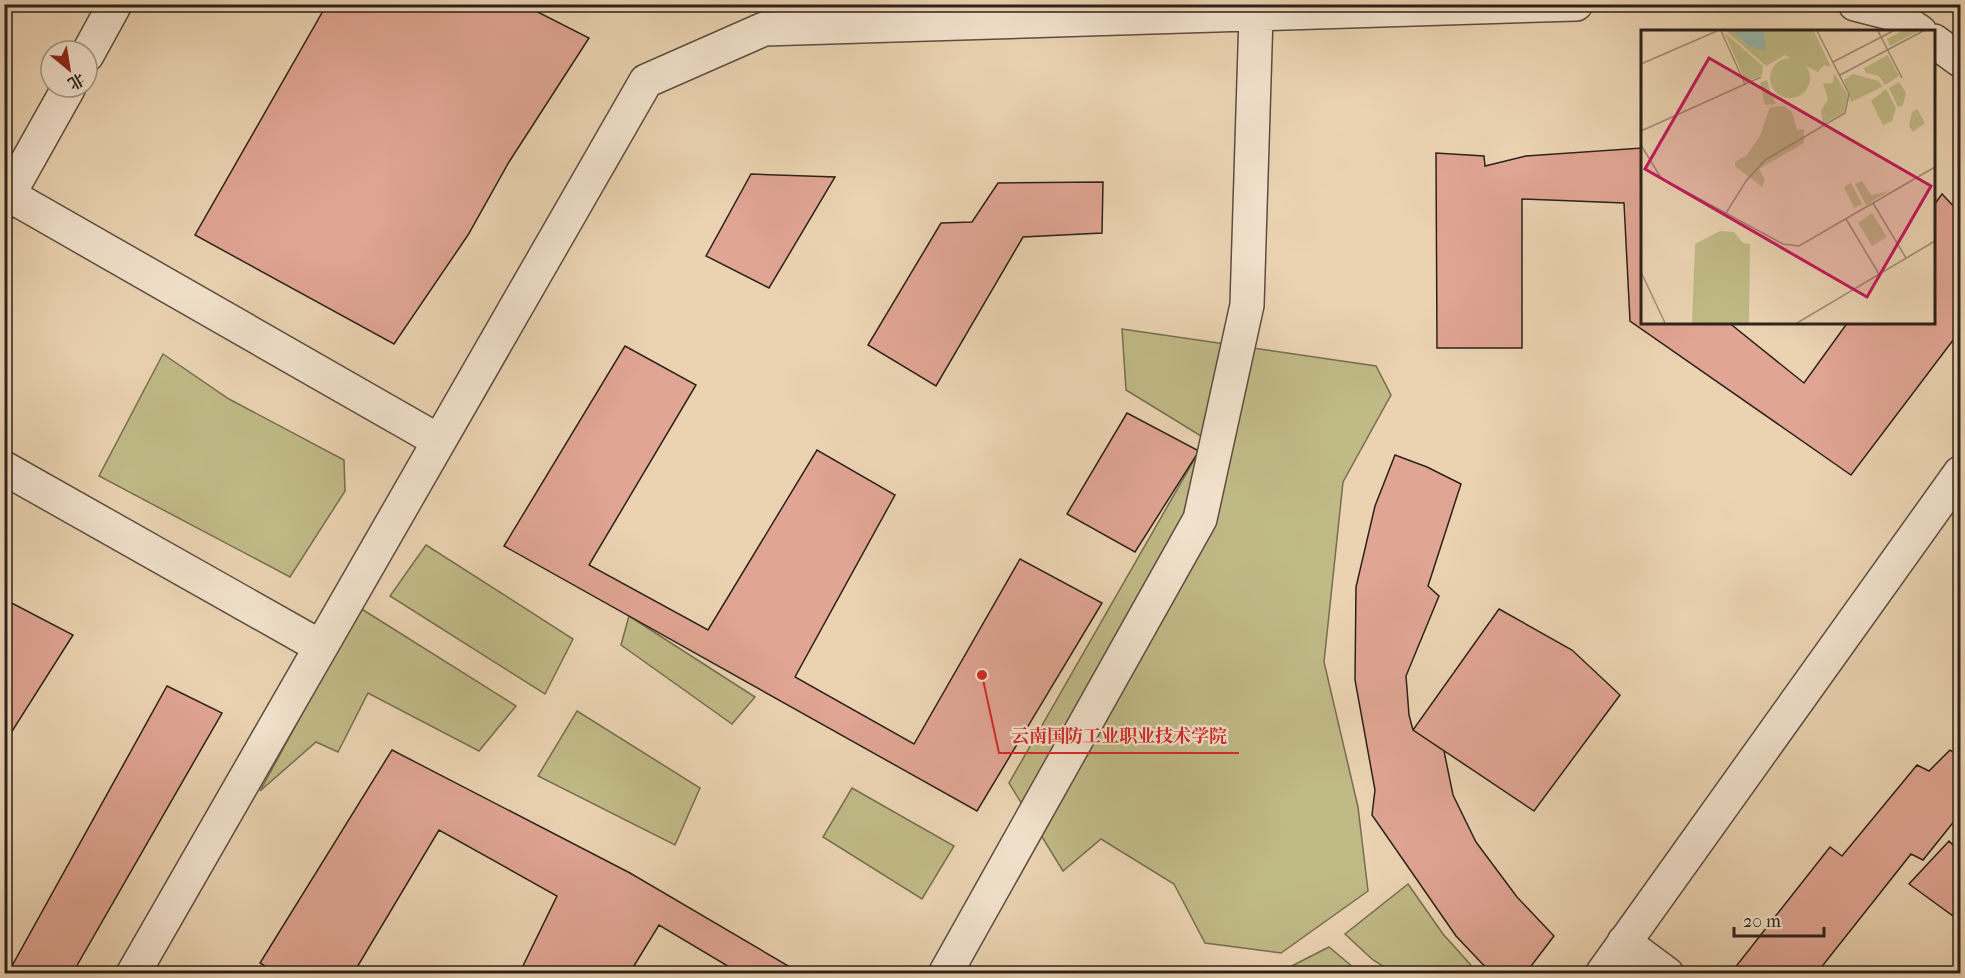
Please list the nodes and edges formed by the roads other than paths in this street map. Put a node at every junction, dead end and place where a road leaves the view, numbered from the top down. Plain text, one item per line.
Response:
1 (115, 4) edge
2 (1576, 4) edge
3 (1855, 4) edge
4 (1256, 15) junction
5 (1917, 30) edge
6 (96, 39) edge
7 (1935, 42) edge
8 (1960, 60) edge
9 (62, 99) edge
10 (7, 199) edge
11 (439, 441) junction
12 (4, 468) edge
13 (1960, 473) edge
14 (321, 647) junction
15 (1624, 942) junction
16 (133, 974) edge
17 (945, 974) edge
18 (1602, 974) edge
19 (1667, 974) edge

1 - 6 street
2 - 4 street
3 - 5 street
4 - 11 street
4 - 17 street
7 - 8 street
9 - 10 street
10 - 11 street
11 - 14 street
12 - 14 street
13 - 15 street
14 - 16 street
15 - 18 street
15 - 19 street

